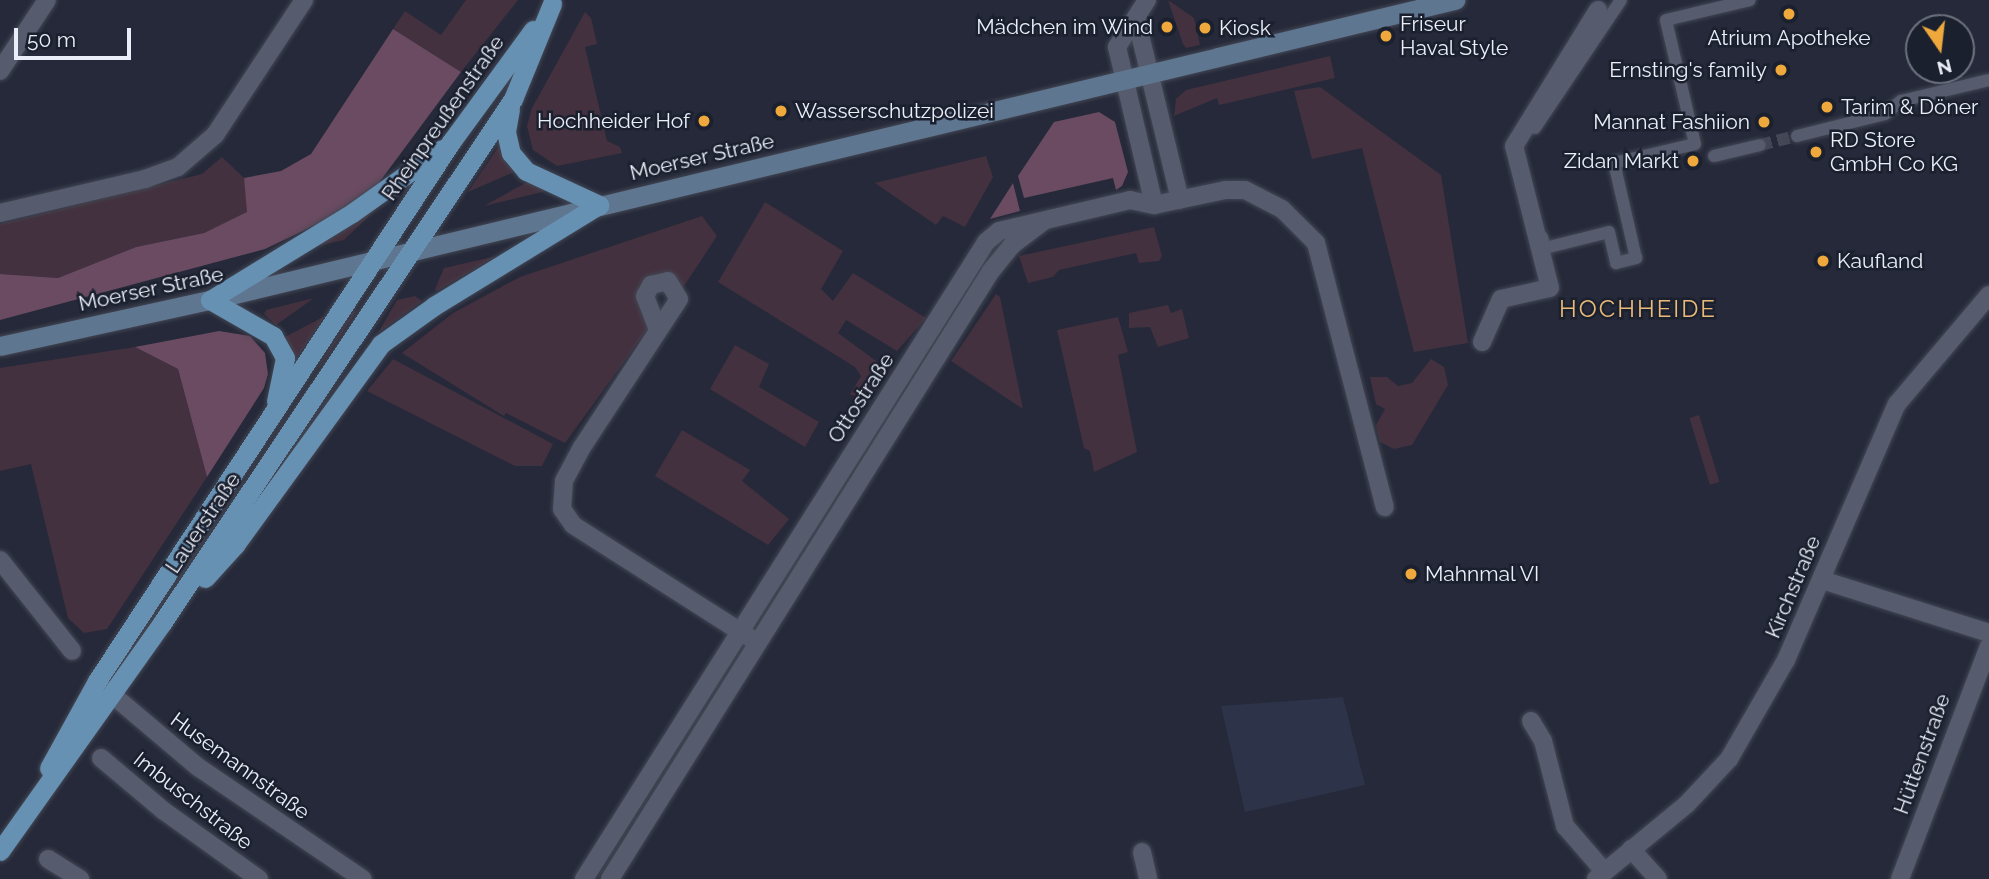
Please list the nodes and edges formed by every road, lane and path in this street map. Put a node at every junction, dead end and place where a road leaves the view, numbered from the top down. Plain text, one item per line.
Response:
1 (47, 0) edge
2 (304, 0) edge
3 (1147, 0) edge
4 (1455, 0) edge
5 (1621, 0) edge
6 (1750, 0) edge
7 (553, 2) edge
8 (1598, 10) dead end
9 (1136, 18) junction
10 (0, 71) edge
11 (1149, 74) junction
12 (1124, 80) junction
13 (1989, 80) edge
14 (513, 99) junction
15 (1797, 136) tunnel mouth
16 (452, 142) junction
17 (1760, 145) tunnel mouth
18 (1714, 156) dead end
19 (1180, 200) junction
20 (599, 205) junction
21 (1154, 205) junction
22 (0, 213) edge
23 (1043, 222) junction
24 (415, 249) junction
25 (374, 259) junction
26 (1989, 295) edge
27 (210, 300) junction
28 (658, 330) dead end
29 (1482, 342) dead end
30 (0, 346) edge
31 (265, 430) junction
32 (1385, 507) dead end
33 (0, 561) edge
34 (1822, 580) junction
35 (162, 623) junction
36 (740, 631) junction
37 (1989, 633) edge
38 (758, 643) junction
39 (1989, 646) edge
40 (72, 651) dead end
41 (97, 681) junction
42 (111, 697) junction
43 (1531, 721) dead end
44 (101, 758) dead end
45 (23, 818) junction
46 (1631, 849) junction
47 (0, 851) edge
48 (1142, 852) dead end
49 (48, 859) dead end
50 (1600, 875) edge
51 (80, 879) edge
52 (259, 879) edge
53 (363, 879) edge
54 (584, 879) edge
55 (610, 879) edge
56 (1148, 879) edge
57 (1658, 879) edge
58 (1900, 879) edge

1 - 10 street
2 - 22 street
3 - 9 street
4 - 11 main road, Moerser Straße
5 - 6 street
7 - 14 main road, Rheinpreußenstraße
7 - 16 main road, Rheinpreußenstraße
8 - 29 street
9 - 11 street
9 - 12 street
11 - 12 main road, Moerser Straße
11 - 19 street
12 - 20 main road, Moerser Straße
12 - 21 street
13 - 15 street
14 - 20 main road
14 - 24 main road, Rheinpreußenstraße
16 - 25 main road, Rheinpreußenstraße
16 - 27 main road
17 - 18 street
19 - 21 street, Ottostraße
19 - 32 street, Ottostraße
20 - 24 main road, Moerser Straße
20 - 35 main road
21 - 23 street, Ottostraße
23 - 36 street, Ottostraße
23 - 38 street, Ottostraße
24 - 25 main road, Moerser Straße
24 - 35 main road, Lauerstraße
25 - 27 main road, Moerser Straße
25 - 31 main road, Lauerstraße
26 - 34 street, Kirchstraße
27 - 30 main road, Moerser Straße
27 - 31 main road
28 - 36 street
31 - 41 main road, Lauerstraße
33 - 40 street
34 - 37 street
34 - 46 street, Kirchstraße
35 - 42 main road, Lauerstraße
36 - 38 street
36 - 54 street, Ottostraße
38 - 55 street, Ottostraße
39 - 58 street, Hüttenstraße
41 - 42 street, Husemannstraße
41 - 45 main road, Lauerstraße
42 - 45 main road, Lauerstraße
42 - 53 street, Husemannstraße
43 - 50 street, Kirchstraße
44 - 52 street, Imbuschstraße
45 - 47 main road, Lauerstraße
46 - 50 street, Kirchstraße
46 - 57 street
48 - 56 street
49 - 51 street

